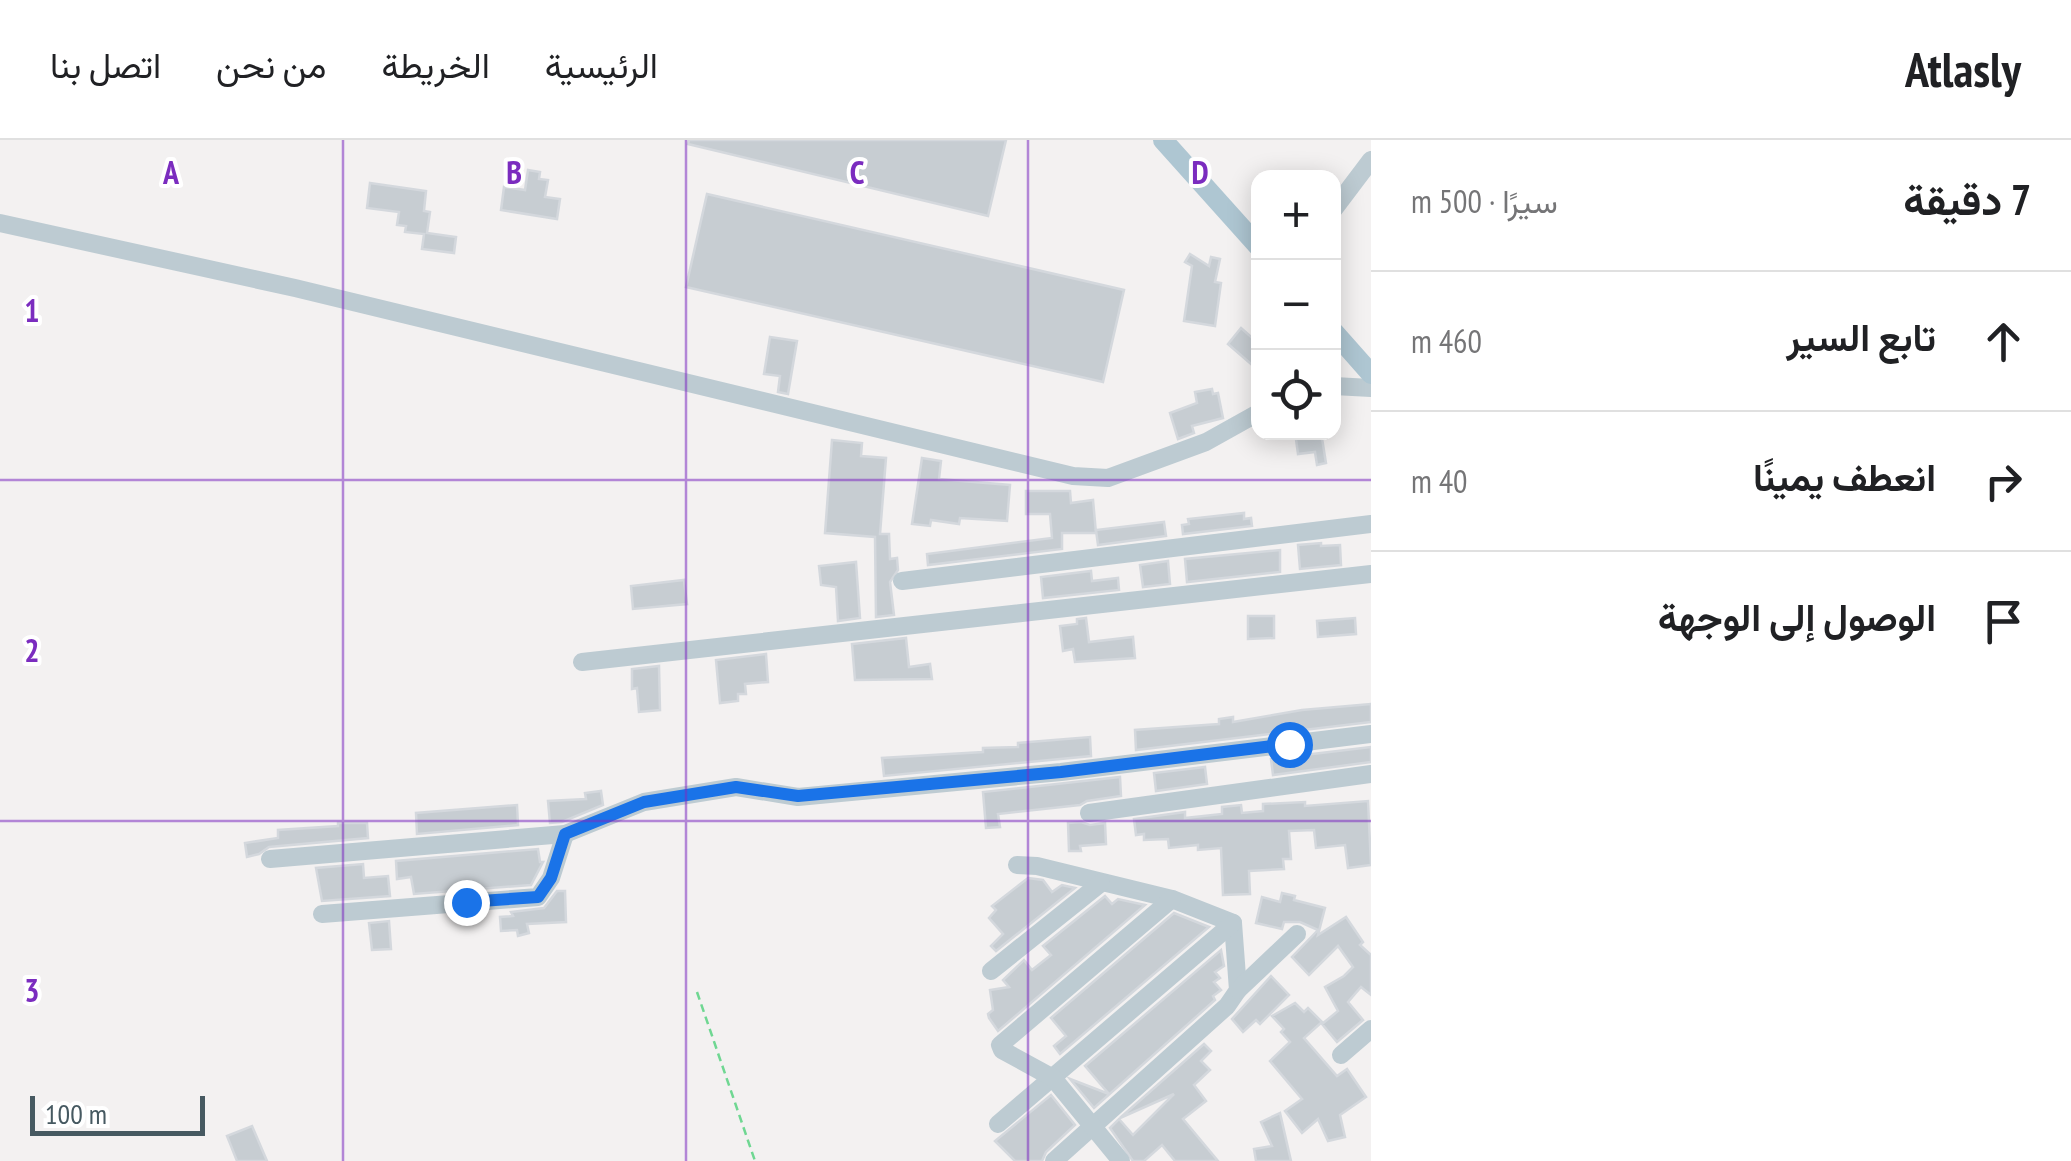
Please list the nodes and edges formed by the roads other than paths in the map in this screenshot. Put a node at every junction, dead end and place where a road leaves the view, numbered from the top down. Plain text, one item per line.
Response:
1 (1163, 140) edge
2 (1371, 160) edge
3 (1341, 200) edge
4 (0, 224) edge
5 (1251, 238) edge
6 (1341, 343) edge
7 (1371, 374) edge
8 (1341, 386) edge
9 (1371, 388) edge
10 (1251, 417) edge
11 (1371, 524) edge
12 (1371, 574) edge
13 (902, 580) dead end
14 (582, 662) dead end
15 (1371, 734) edge
16 (1371, 774) edge
17 (1089, 813) dead end
18 (565, 834) junction
19 (270, 858) dead end
20 (1017, 865) dead end
21 (1101, 883) junction
22 (1172, 898) junction
23 (322, 914) dead end
24 (1233, 924) junction
25 (1297, 934) dead end
26 (991, 971) dead end
27 (1238, 990) junction
28 (1371, 1029) edge
29 (1341, 1055) dead end
30 (1053, 1078) junction
31 (998, 1124) dead end
32 (1093, 1128) junction
33 (1054, 1161) edge
34 (1121, 1161) edge

1 - 5 main road
2 - 3 street
4 - 10 street
6 - 7 main road
8 - 9 street
11 - 13 street
12 - 14 street
15 - 18 street
16 - 17 street
18 - 19 street
18 - 23 street
20 - 21 street
21 - 22 street
21 - 26 street
22 - 24 street
22 - 30 street
24 - 27 street
24 - 30 street
25 - 27 street
27 - 32 street
28 - 29 street
30 - 31 street
30 - 32 street
32 - 33 street
32 - 34 street

